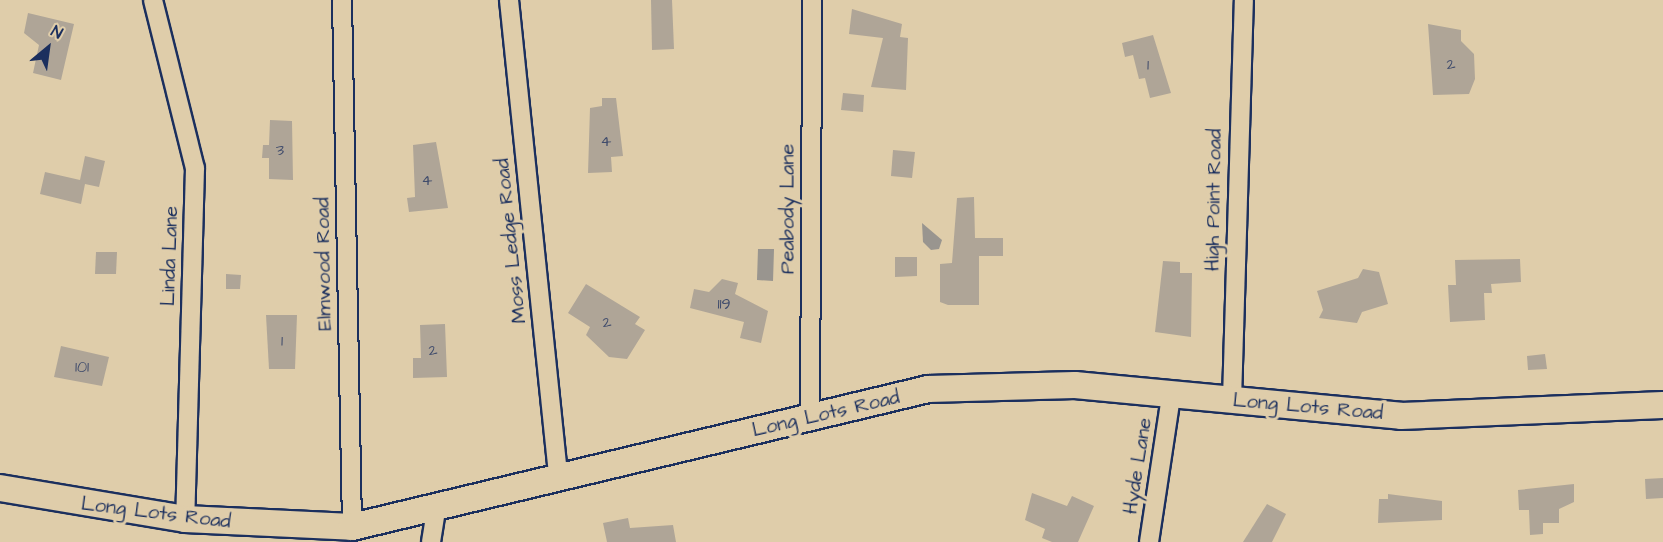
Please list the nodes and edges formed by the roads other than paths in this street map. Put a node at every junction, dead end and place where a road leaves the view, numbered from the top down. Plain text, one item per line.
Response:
1 (153, 0) edge
2 (342, 0) edge
3 (509, 0) edge
4 (812, 0) edge
5 (1244, 0) edge
6 (1171, 397) junction
7 (1232, 400) junction
8 (1663, 405) edge
9 (810, 418) junction
10 (558, 477) junction
11 (0, 488) edge
12 (437, 505) junction
13 (185, 519) junction
14 (352, 526) junction
15 (431, 542) edge
16 (1149, 542) edge

1 - 13 street, Linda Lane
2 - 14 street, Elmwood Road
3 - 10 street, Moss Ledge Road
4 - 9 street, Peabody Lane
5 - 7 street, High Point Road
6 - 7 main road, Long Lots Road
6 - 9 main road, Long Lots Road
6 - 16 street, Hyde Lane
7 - 8 main road, Long Lots Road
9 - 10 main road, Long Lots Road
10 - 12 main road, Long Lots Road
11 - 13 main road, Long Lots Road
12 - 14 main road, Long Lots Road
12 - 15 street
13 - 14 main road, Long Lots Road

